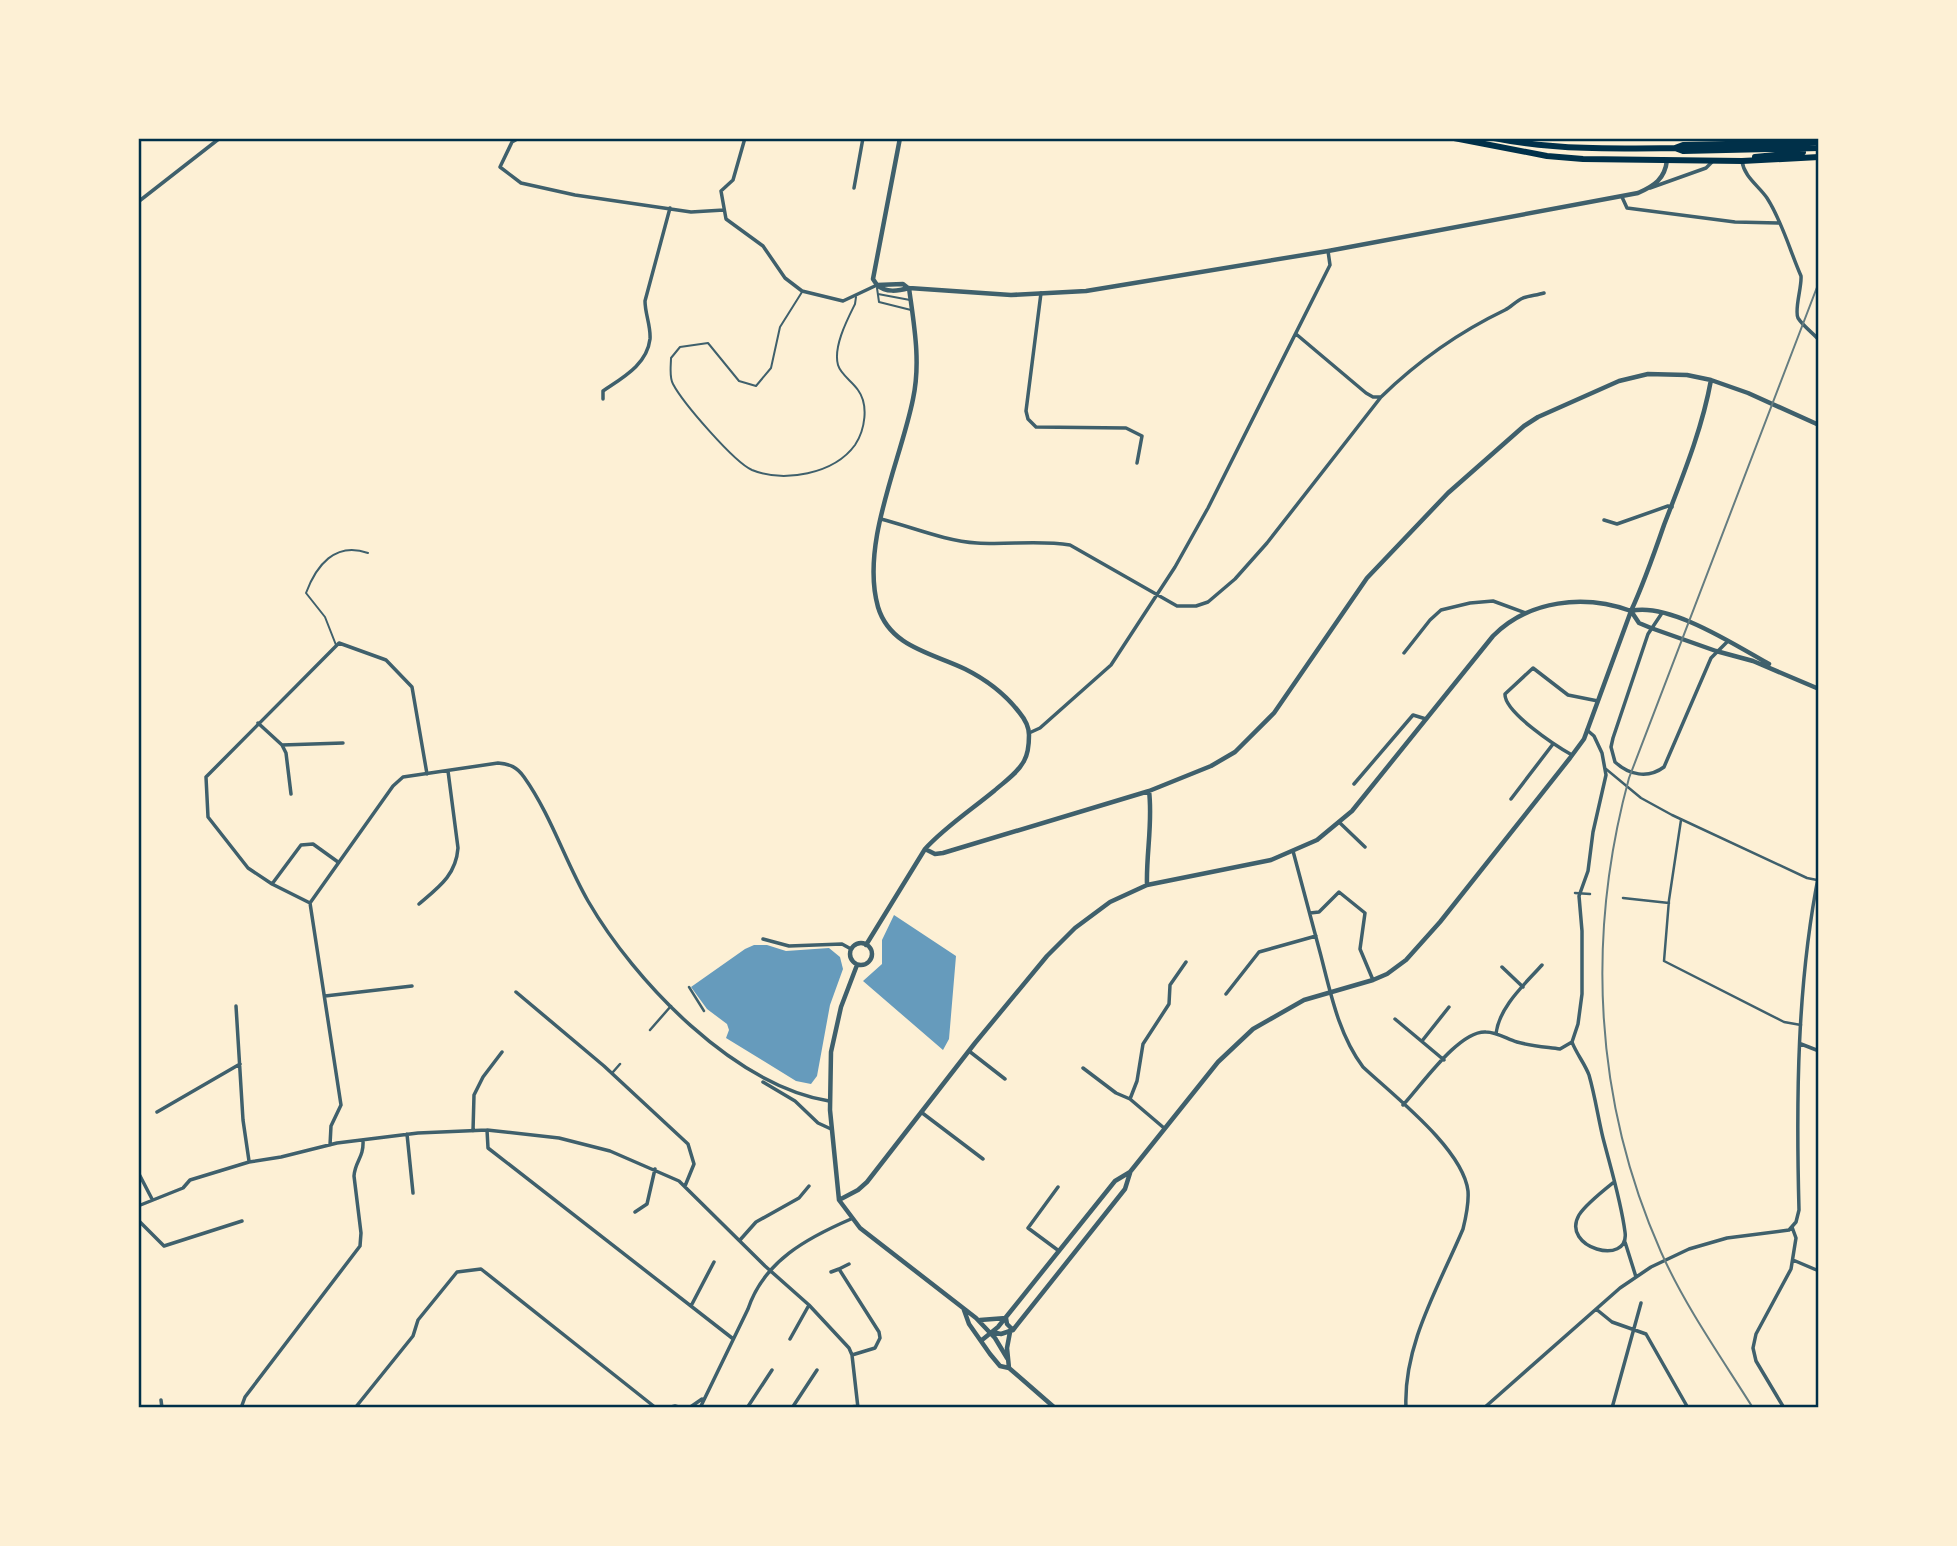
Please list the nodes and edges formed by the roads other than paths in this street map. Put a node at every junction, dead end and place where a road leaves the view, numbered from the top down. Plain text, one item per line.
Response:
1 (220, 138) edge
2 (519, 138) edge
3 (744, 138) edge
4 (863, 138) edge
5 (900, 138) edge
6 (1454, 138) edge
7 (1494, 138) edge
8 (1668, 139) edge
9 (1796, 140) edge
10 (1819, 142) edge
11 (1671, 148) junction
12 (1819, 150) edge
13 (1819, 157) edge
14 (1667, 160) junction
15 (1715, 160) junction
16 (1742, 161) junction
17 (854, 188) dead end
18 (1649, 188) junction
19 (1622, 197) junction
20 (138, 202) edge
21 (670, 208) junction
22 (724, 210) junction
23 (1778, 223) junction
24 (1328, 251) junction
25 (877, 285) junction
26 (909, 288) junction
27 (802, 291) junction
28 (877, 293) junction
29 (1041, 293) junction
30 (1544, 293) dead end
31 (856, 295) junction
32 (910, 300) junction
33 (912, 310) junction
34 (1296, 334) junction
35 (1819, 340) edge
36 (1711, 380) junction
37 (1381, 397) junction
38 (603, 399) dead end
39 (1819, 425) edge
40 (1137, 463) dead end
41 (1672, 507) junction
42 (881, 519) junction
43 (1604, 520) dead end
44 (368, 553) dead end
45 (1157, 593) junction
46 (1631, 611) junction
47 (1526, 612) junction
48 (1662, 613) junction
49 (1651, 628) junction
50 (1727, 642) junction
51 (336, 646) junction
52 (1716, 651) junction
53 (1404, 653) dead end
54 (1778, 670) junction
55 (1819, 689) edge
56 (1598, 701) junction
57 (1426, 719) junction
58 (258, 723) junction
59 (1587, 730) junction
60 (1029, 733) junction
61 (343, 743) dead end
62 (1553, 744) junction
63 (282, 745) junction
64 (1572, 755) junction
65 (1606, 769) junction
66 (448, 771) junction
67 (427, 774) junction
68 (1354, 784) dead end
69 (1149, 791) junction
70 (291, 794) dead end
71 (1511, 799) dead end
72 (1681, 820) junction
73 (1339, 823) junction
74 (1365, 847) dead end
75 (925, 849) junction
76 (1293, 851) junction
77 (338, 862) junction
78 (1819, 873) edge
79 (1818, 880) edge
80 (272, 884) junction
81 (1147, 885) junction
82 (1577, 893) junction
83 (1590, 894) dead end
84 (1623, 898) dead end
85 (310, 903) junction
86 (1669, 903) junction
87 (419, 904) dead end
88 (1310, 914) junction
89 (1316, 936) junction
90 (763, 939) dead end
91 (866, 945) junction
92 (851, 949) junction
93 (1186, 962) dead end
94 (858, 965) junction
95 (1542, 965) dead end
96 (1502, 967) dead end
97 (1373, 980) junction
98 (412, 986) dead end
99 (1523, 986) junction
100 (689, 987) dead end
101 (516, 992) dead end
102 (1330, 992) junction
103 (1226, 994) dead end
104 (324, 996) junction
105 (236, 1006) dead end
106 (671, 1006) junction
107 (1449, 1007) dead end
108 (704, 1011) dead end
109 (1395, 1019) dead end
110 (1801, 1026) junction
111 (650, 1030) dead end
112 (1496, 1034) junction
113 (1422, 1041) junction
114 (1572, 1042) junction
115 (1801, 1044) junction
116 (969, 1051) junction
117 (1819, 1051) edge
118 (502, 1052) dead end
119 (1444, 1060) junction
120 (241, 1064) junction
121 (620, 1064) dead end
122 (1083, 1068) dead end
123 (612, 1073) junction
124 (1005, 1079) dead end
125 (763, 1083) dead end
126 (1130, 1098) junction
127 (829, 1101) junction
128 (1403, 1105) junction
129 (157, 1112) dead end
130 (921, 1112) junction
131 (1164, 1128) junction
132 (831, 1129) junction
133 (473, 1130) junction
134 (487, 1130) junction
135 (407, 1134) junction
136 (363, 1140) junction
137 (330, 1145) junction
138 (983, 1159) dead end
139 (249, 1162) junction
140 (655, 1169) junction
141 (138, 1172) edge
142 (1130, 1172) junction
143 (1614, 1182) junction
144 (685, 1186) junction
145 (809, 1186) dead end
146 (1058, 1187) dead end
147 (414, 1193) dead end
148 (152, 1199) junction
149 (839, 1200) junction
150 (138, 1206) edge
151 (635, 1212) dead end
152 (851, 1219) junction
153 (138, 1220) edge
154 (242, 1221) dead end
155 (1792, 1227) junction
156 (740, 1240) junction
157 (1625, 1242) junction
158 (1060, 1252) junction
159 (1793, 1260) junction
160 (714, 1262) dead end
161 (849, 1264) dead end
162 (839, 1269) junction
163 (769, 1270) junction
164 (1819, 1271) edge
165 (831, 1272) dead end
166 (1636, 1277) junction
167 (1641, 1303) dead end
168 (809, 1305) junction
169 (691, 1306) junction
170 (1596, 1309) junction
171 (964, 1310) junction
172 (1006, 1318) junction
173 (979, 1320) junction
174 (1635, 1328) junction
175 (1011, 1331) junction
176 (991, 1332) junction
177 (732, 1338) junction
178 (790, 1339) dead end
179 (982, 1340) junction
180 (852, 1355) junction
181 (1007, 1358) junction
182 (1009, 1368) junction
183 (772, 1370) dead end
184 (817, 1370) dead end
185 (703, 1397) junction
186 (161, 1400) dead end
187 (858, 1407) edge
188 (162, 1408) edge
189 (241, 1408) edge
190 (355, 1408) edge
191 (656, 1408) edge
192 (667, 1408) edge
193 (682, 1408) edge
194 (689, 1408) edge
195 (699, 1408) edge
196 (747, 1408) edge
197 (792, 1408) edge
198 (843, 1408) edge
199 (1055, 1408) edge
200 (1406, 1408) edge
201 (1484, 1408) edge
202 (1612, 1408) edge
203 (1688, 1408) edge
204 (1784, 1408) edge

1 - 20 street
2 - 21 street
3 - 22 street
4 - 17 street
5 - 25 street
6 - 14 main road
7 - 11 main road
8 - 11 street
9 - 10 main road
9 - 11 main road
11 - 12 main road
11 - 14 main road
12 - 15 main road
13 - 16 main road
14 - 15 main road
14 - 18 street
15 - 16 main road
15 - 18 street
16 - 23 street
18 - 19 street
19 - 23 street
19 - 24 street
21 - 22 street
21 - 38 street
22 - 27 street
23 - 35 street
24 - 29 street
24 - 34 street
25 - 26 street
25 - 28 lane
25 - 31 street
26 - 29 street
26 - 32 street
27 - 31 street
27 - 31 lane
28 - 32 lane
28 - 33 lane
29 - 40 street
30 - 37 street
32 - 33 street
33 - 42 street
34 - 37 street
34 - 45 street
36 - 39 street
36 - 41 street
36 - 69 street
37 - 45 street
41 - 43 street
41 - 46 street
42 - 45 street
42 - 60 street
44 - 51 lane
45 - 60 street
46 - 47 street
46 - 48 street
46 - 49 street
46 - 56 street
47 - 53 street
47 - 57 street
48 - 49 street
48 - 50 street
49 - 52 street
49 - 52 street
50 - 52 street
50 - 54 street
51 - 58 street
51 - 67 street
52 - 54 street
54 - 55 street
56 - 59 street
56 - 62 street
57 - 68 street
57 - 73 street
58 - 63 street
58 - 80 street
59 - 64 street
59 - 65 street
60 - 75 street
61 - 63 street
62 - 64 street
62 - 71 street
63 - 70 street
64 - 97 street
65 - 72 street
65 - 82 street
66 - 67 street
66 - 87 street
66 - 106 street
67 - 77 street
69 - 75 street
69 - 81 street
72 - 79 street
72 - 86 street
73 - 74 street
73 - 76 street
75 - 91 street
76 - 81 street
76 - 88 street
77 - 80 street
77 - 85 street
78 - 79 street
79 - 110 street
80 - 85 street
81 - 116 street
82 - 83 street
82 - 114 street
84 - 86 street
85 - 104 street
86 - 110 street
88 - 89 street
88 - 97 street
89 - 102 street
89 - 103 street
90 - 92 street
91 - 92 street
91 - 94 street
92 - 94 street
93 - 126 street
94 - 127 street
95 - 99 street
96 - 99 street
97 - 102 street
98 - 104 street
99 - 112 street
100 - 108 street
101 - 123 street
102 - 128 street
102 - 131 street
104 - 137 street
105 - 120 street
106 - 111 street
106 - 127 street
107 - 113 street
109 - 113 street
110 - 115 street
112 - 114 street
112 - 119 street
113 - 119 street
114 - 143 street
115 - 117 street
115 - 155 street
116 - 124 street
116 - 130 street
118 - 133 street
119 - 128 street
120 - 129 street
120 - 139 street
121 - 123 street
122 - 126 street
123 - 144 street
125 - 132 street
126 - 131 street
127 - 132 street
128 - 200 street
130 - 138 street
130 - 149 street
131 - 142 street
132 - 149 street
133 - 134 street
133 - 135 street
134 - 140 street
134 - 169 street
135 - 136 street
135 - 147 street
136 - 137 street
136 - 189 street
137 - 139 street
139 - 148 street
140 - 144 street
140 - 151 street
141 - 148 street
142 - 158 street
142 - 175 street
143 - 157 street
143 - 157 street
144 - 156 street
145 - 156 street
146 - 158 street
148 - 150 street
149 - 152 street
152 - 163 street
152 - 171 street
153 - 154 street
155 - 159 street
155 - 166 street
156 - 163 street
157 - 166 street
158 - 172 street
159 - 164 street
159 - 204 street
160 - 169 street
161 - 162 street
162 - 165 street
162 - 180 street
163 - 168 street
163 - 177 street
166 - 170 street
167 - 174 street
168 - 178 street
168 - 180 street
169 - 177 street
170 - 174 street
170 - 201 street
171 - 173 street
171 - 179 street
172 - 173 street
172 - 175 street
172 - 176 street
173 - 176 street
174 - 202 street
174 - 203 street
175 - 176 street
175 - 181 street
176 - 179 street
176 - 181 street
177 - 185 street
179 - 182 street
180 - 187 street
181 - 182 street
182 - 199 street
183 - 196 street
184 - 197 street
185 - 194 street
185 - 195 street
186 - 188 street
187 - 198 street
190 - 191 street
192 - 193 street

